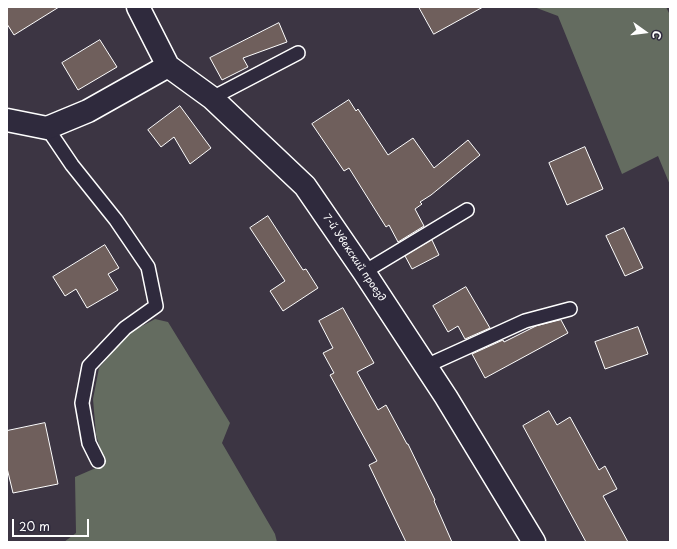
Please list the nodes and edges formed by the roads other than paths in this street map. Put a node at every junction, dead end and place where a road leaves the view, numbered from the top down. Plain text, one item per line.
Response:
1 (138, 7) edge
2 (298, 53) dead end
3 (168, 66) junction
4 (212, 98) junction
5 (7, 120) edge
6 (47, 128) junction
7 (467, 210) dead end
8 (364, 272) junction
9 (570, 309) dead end
10 (426, 366) junction
11 (98, 461) dead end
12 (534, 542) edge

1 - 3 street, 7-й Увекский проезд
2 - 4 lane
3 - 4 street, 7-й Увекский проезд
3 - 6 street
4 - 8 street, 7-й Увекский проезд
5 - 6 street
6 - 11 lane
7 - 8 lane
8 - 10 street, 7-й Увекский проезд
9 - 10 lane
10 - 12 street, 7-й Увекский проезд

